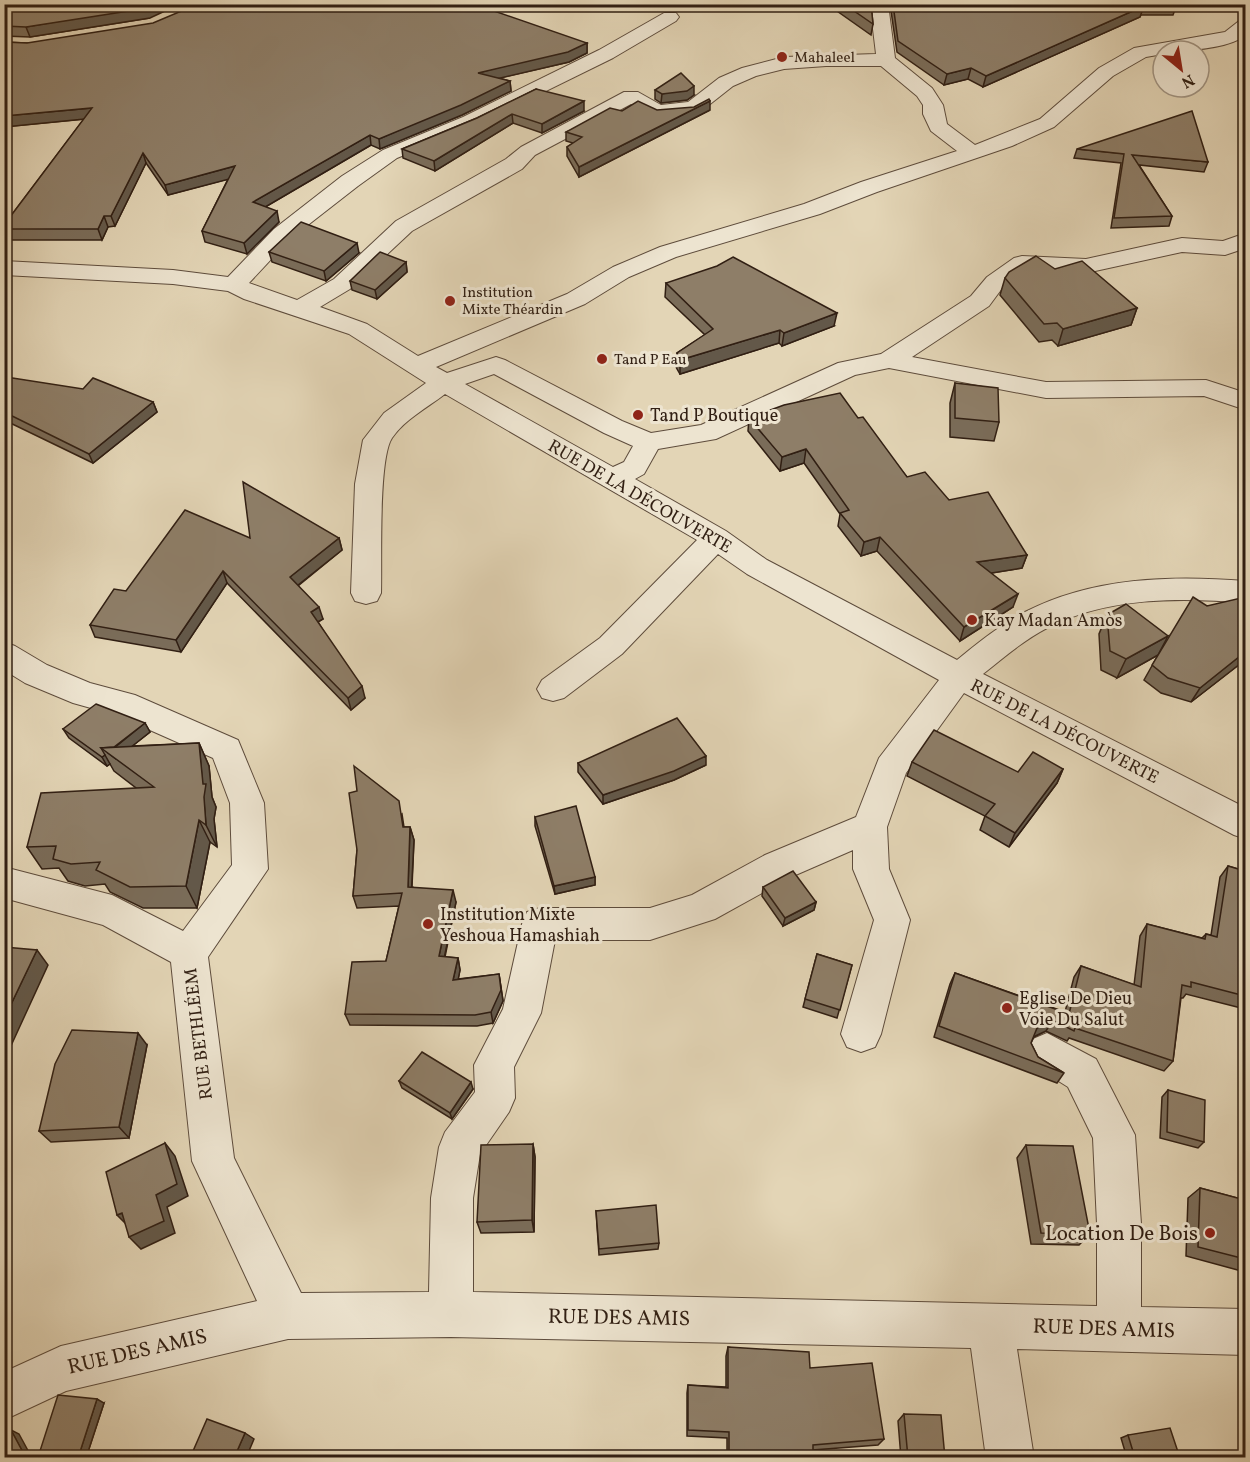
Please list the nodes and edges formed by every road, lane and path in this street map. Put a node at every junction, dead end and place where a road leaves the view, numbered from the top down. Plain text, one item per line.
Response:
1 (879, 4) edge
2 (670, 17) dead end
3 (1245, 25) edge
4 (886, 60) junction
5 (973, 153) junction
6 (1245, 240) edge
7 (4, 268) edge
8 (234, 285) junction
9 (300, 308) junction
10 (889, 360) junction
11 (416, 366) junction
12 (444, 383) junction
13 (1245, 402) edge
14 (649, 442) junction
15 (612, 480) junction
16 (716, 538) junction
17 (366, 592) dead end
18 (1245, 592) edge
19 (4, 654) edge
20 (959, 676) junction
21 (553, 689) dead end
22 (1245, 825) edge
23 (870, 827) junction
24 (4, 882) edge
25 (189, 953) junction
26 (861, 1034) dead end
27 (1047, 1052) dead end
28 (451, 1314) junction
29 (288, 1316) junction
30 (990, 1325) junction
31 (1119, 1329) junction
32 (1245, 1332) edge
33 (4, 1397) edge
34 (1010, 1458) edge

1 - 4 street
2 - 8 street
3 - 5 street
4 - 5 street
4 - 9 street
5 - 11 street
6 - 10 street
7 - 8 street, RUE DE LA DÉCOUVERTE
8 - 9 street, RUE DE LA DÉCOUVERTE
9 - 11 street, RUE DE LA DÉCOUVERTE
10 - 13 street
10 - 14 street
11 - 12 street, RUE DE LA DÉCOUVERTE
12 - 14 street
12 - 15 street, RUE DE LA DÉCOUVERTE
12 - 17 street
14 - 15 street
15 - 16 street, RUE DE LA DÉCOUVERTE
16 - 20 street, RUE DE LA DÉCOUVERTE
16 - 21 street
18 - 20 street
19 - 25 street, RUE BETHLÉEM
20 - 22 street, RUE DE LA DÉCOUVERTE
20 - 23 street
23 - 26 street
23 - 28 street
24 - 25 street
25 - 29 street, RUE BETHLÉEM
27 - 31 street
28 - 29 street, RUE DES AMIS
28 - 30 street, RUE DES AMIS
29 - 33 street, RUE DES AMIS
30 - 31 street, RUE DES AMIS
30 - 34 street
31 - 32 street, RUE DES AMIS

